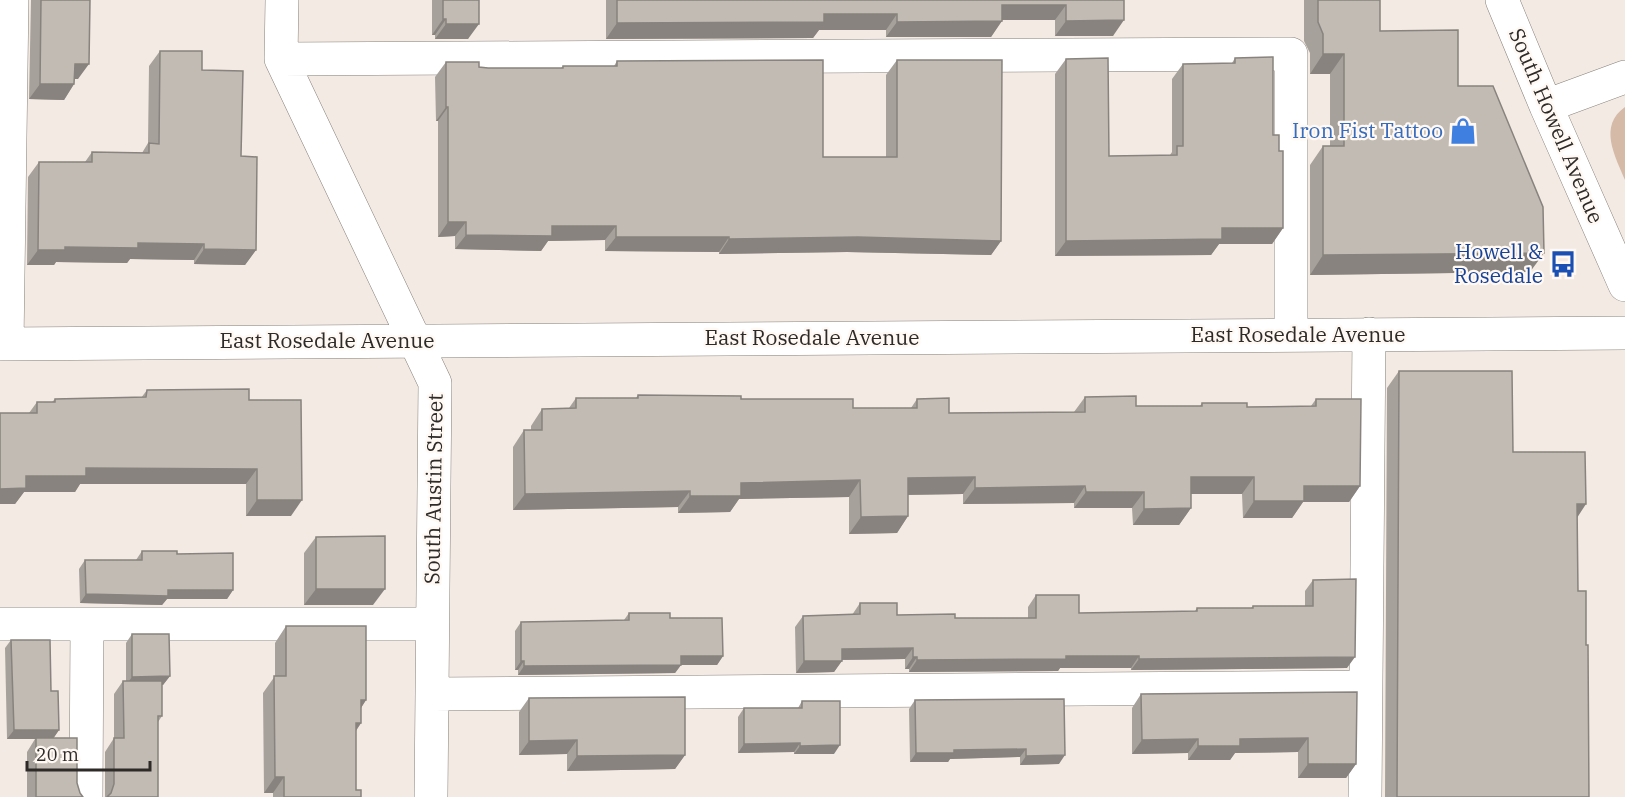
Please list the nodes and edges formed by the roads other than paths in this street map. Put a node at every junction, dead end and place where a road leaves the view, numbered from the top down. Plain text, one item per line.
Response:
1 (12, 0) edge
2 (282, 0) edge
3 (1502, 0) edge
4 (281, 59) junction
5 (6, 66) edge
6 (1625, 77) edge
7 (1545, 106) junction
8 (1625, 285) edge
9 (1625, 333) edge
10 (1370, 334) junction
11 (1291, 335) junction
12 (415, 341) junction
13 (3, 344) edge
14 (0, 624) edge
15 (432, 624) junction
16 (87, 625) junction
17 (1365, 687) junction
18 (432, 694) junction
19 (86, 797) edge
20 (431, 797) edge
21 (1365, 797) edge

1 - 5 street
2 - 4 street, South Austin Street
3 - 7 street, South Howell Avenue
4 - 11 street
4 - 12 street, South Austin Street
5 - 13 street
6 - 7 street
7 - 8 street, South Howell Avenue
9 - 10 street, East Rosedale Avenue
10 - 11 street, East Rosedale Avenue
10 - 17 street
11 - 12 street, East Rosedale Avenue
12 - 13 street, East Rosedale Avenue
12 - 15 street, South Austin Street
14 - 16 street
15 - 16 street
15 - 18 street, South Austin Street
16 - 19 street
17 - 18 street
17 - 21 street
18 - 20 street, South Austin Street

